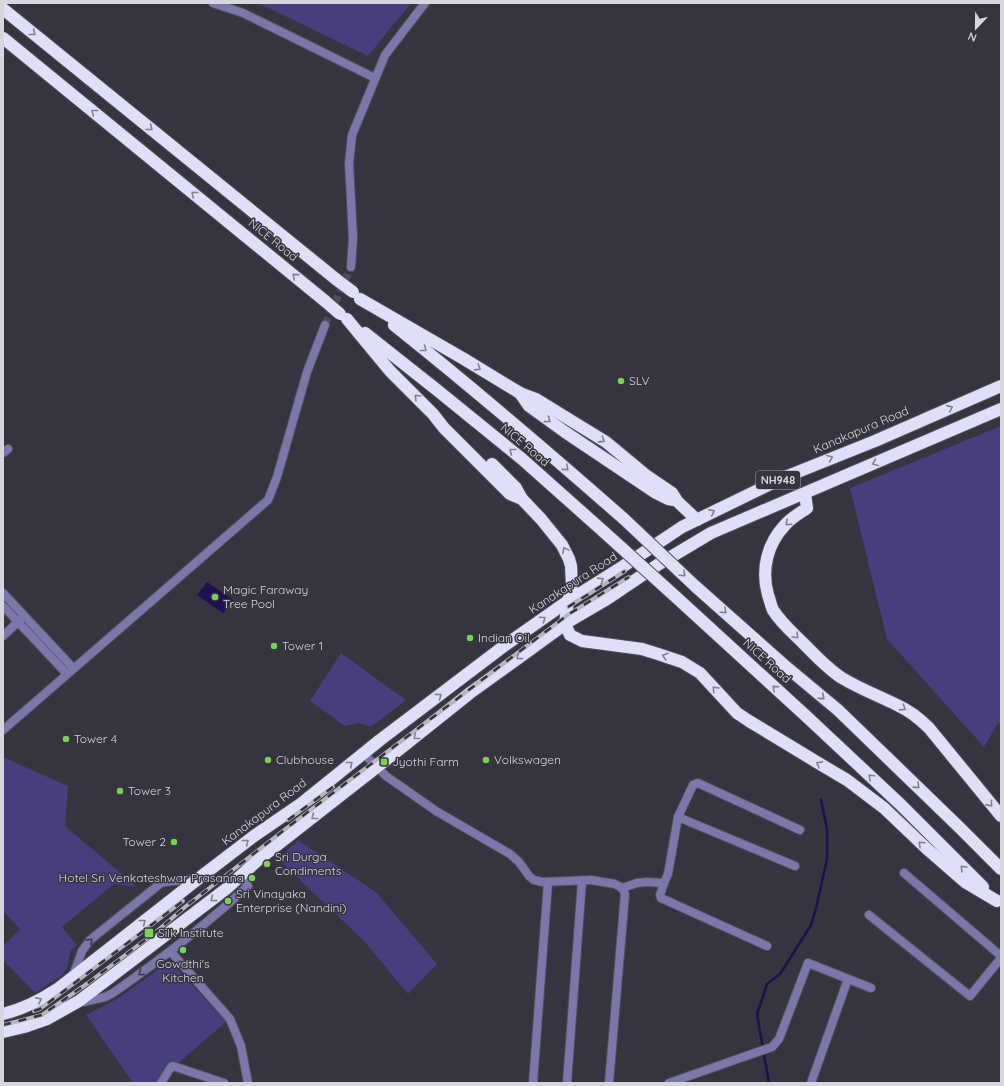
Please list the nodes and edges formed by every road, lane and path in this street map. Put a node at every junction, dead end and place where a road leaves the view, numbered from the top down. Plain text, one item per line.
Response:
1 (213, 3) edge
2 (426, 3) edge
3 (3, 9) edge
4 (3, 38) edge
5 (375, 78) junction
6 (351, 267) tunnel mouth
7 (356, 296) junction
8 (344, 316) junction
9 (325, 325) tunnel mouth
10 (1001, 386) edge
11 (1001, 409) edge
12 (890, 434) junction
13 (900, 452) junction
14 (805, 494) junction
15 (697, 520) junction
16 (3, 593) edge
17 (568, 601) junction
18 (3, 606) edge
19 (24, 615) junction
20 (18, 622) junction
21 (565, 624) junction
22 (3, 636) edge
23 (70, 671) junction
24 (3, 730) edge
25 (363, 753) junction
26 (377, 767) junction
27 (1001, 816) edge
28 (678, 817) junction
29 (800, 830) dead end
30 (795, 866) dead end
31 (1001, 868) edge
32 (904, 873) dead end
33 (203, 875) junction
34 (242, 875) junction
35 (582, 881) junction
36 (548, 882) junction
37 (664, 883) junction
38 (622, 888) junction
39 (999, 903) edge
40 (869, 915) dead end
41 (767, 946) dead end
42 (171, 952) junction
43 (1001, 957) edge
44 (75, 975) junction
45 (848, 979) junction
46 (871, 988) dead end
47 (79, 1001) junction
48 (3, 1014) edge
49 (3, 1032) edge
50 (161, 1083) edge
51 (224, 1083) edge
52 (248, 1083) edge
53 (533, 1083) edge
54 (567, 1083) edge
55 (609, 1083) edge
56 (668, 1083) edge
57 (811, 1083) edge

1 - 5 street
2 - 5 street
3 -> 7 highway, NICE Road, bridge
8 -> 4 highway, NICE Road, bridge
5 - 6 street
7 -> 15 highway
7 -> 31 highway, NICE Road, bridge
17 -> 8 highway
39 -> 8 highway, NICE Road, bridge
9 - 23 street
12 -> 10 highway, Kanakapura Road / NH948
11 - 13 highway, NH948
12 - 13 highway
15 -> 12 highway, Kanakapura Road / NH948
13 -> 14 highway, NH948
14 - 21 highway, NH948
14 -> 27 highway
17 -> 15 highway, Kanakapura Road / NH948
16 - 19 street
17 - 21 highway
25 -> 17 highway, Kanakapura Road
18 - 20 street
19 - 20 street
19 - 23 street
20 - 22 street
20 - 23 street
21 -> 26 highway, NH948
39 -> 21 highway
23 - 24 street
25 - 26 street
33 -> 25 highway, Kanakapura Road
26 -> 34 highway
26 - 36 street
28 - 29 street
28 - 30 street
28 - 37 street
32 - 43 street
44 -> 33 highway, Kanakapura Road
44 -> 33 street, Kanakapura Road
34 - 42 street
34 -> 47 highway
35 - 36 street
35 - 38 street
35 - 54 street
36 - 53 street
37 - 38 street
37 - 41 street
38 - 55 street
40 - 43 street
42 -> 47 street
42 - 52 street
48 -> 44 highway, Kanakapura Road
45 - 46 street
45 - 56 street
45 - 57 street
47 - 49 highway
50 - 51 street

